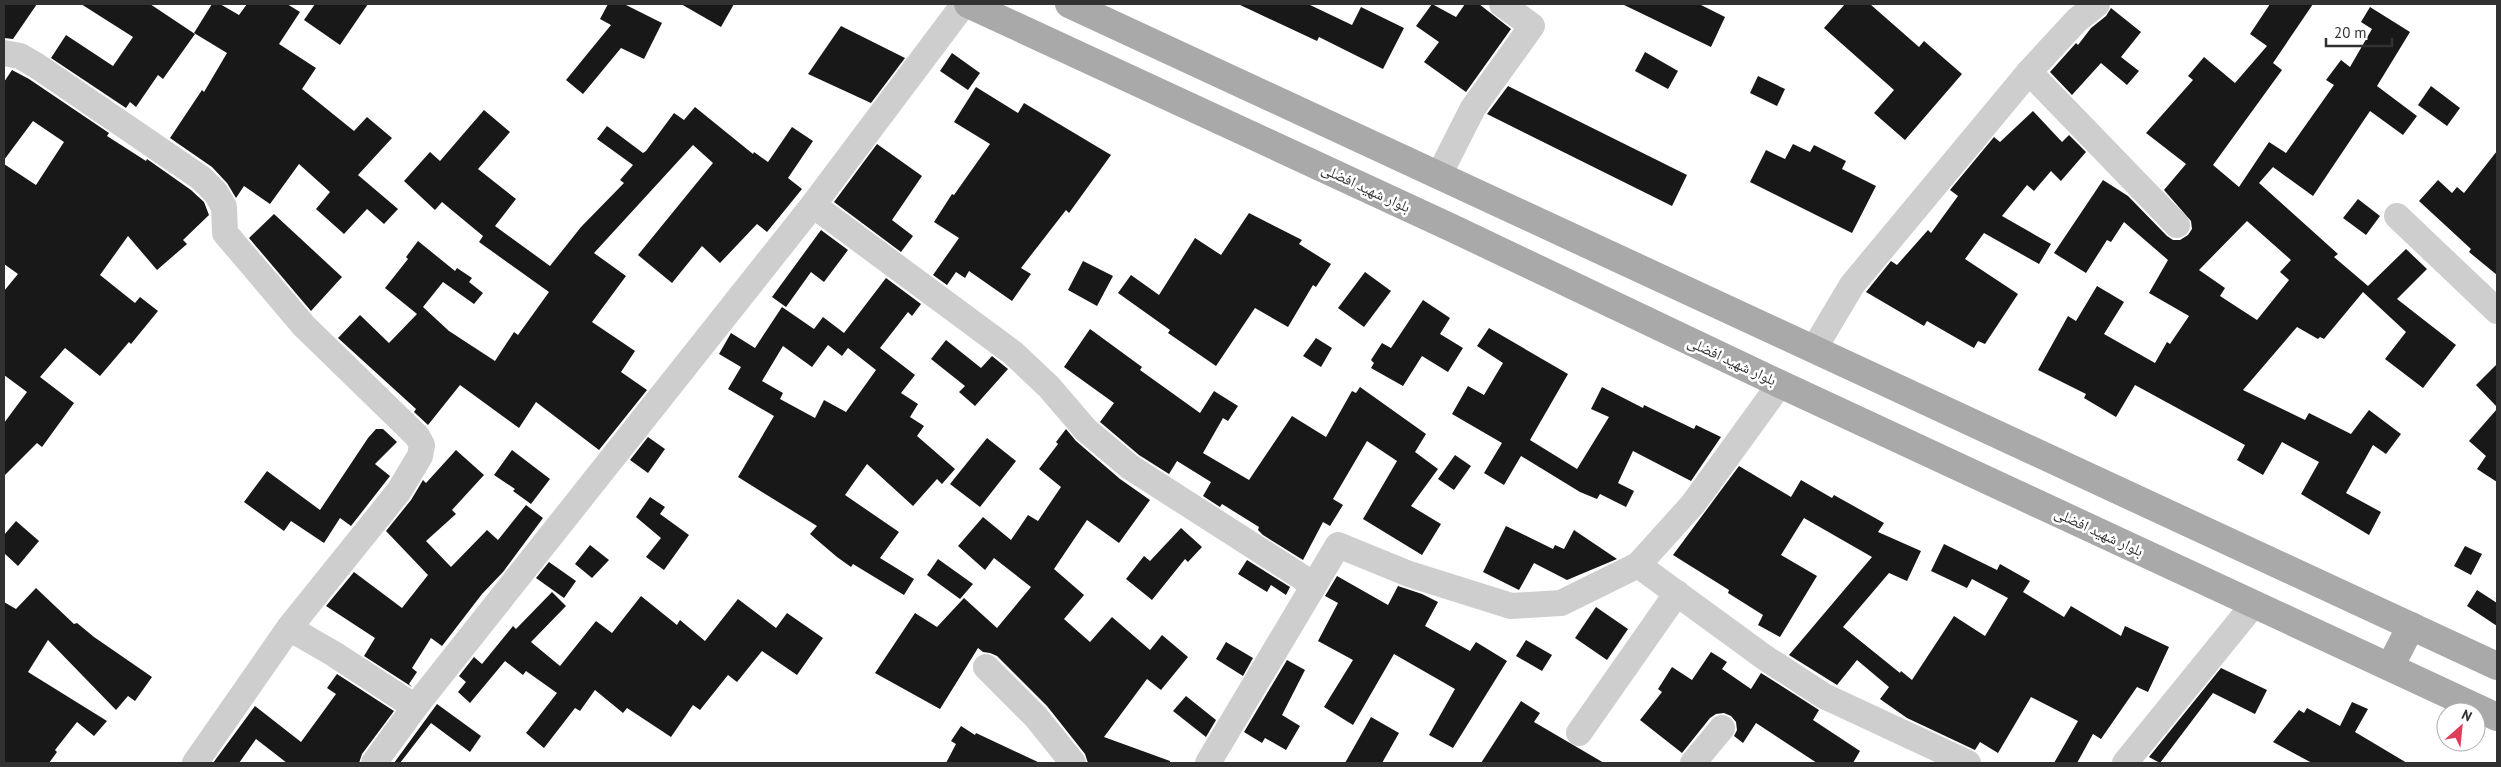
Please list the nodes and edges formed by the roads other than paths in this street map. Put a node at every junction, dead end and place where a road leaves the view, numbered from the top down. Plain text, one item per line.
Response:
1 (964, 4) edge
2 (968, 4) edge
3 (1069, 4) edge
4 (1502, 4) edge
5 (2080, 9) edge
6 (4, 54) edge
7 (2029, 72) junction
8 (1440, 175) junction
9 (1469, 189) junction
10 (813, 205) junction
11 (2397, 216) dead end
12 (2176, 225) dead end
13 (1452, 228) junction
14 (2497, 311) edge
15 (1814, 349) junction
16 (1780, 384) junction
17 (1638, 565) junction
18 (1314, 585) junction
19 (1677, 593) junction
20 (2254, 604) junction
21 (2411, 626) junction
22 (290, 628) junction
23 (2497, 666) edge
24 (986, 667) dead end
25 (2390, 667) junction
26 (415, 707) junction
27 (2497, 718) edge
28 (1722, 728) dead end
29 (1579, 733) dead end
30 (1929, 755) edge
31 (195, 763) edge
32 (374, 763) edge
33 (1073, 763) edge
34 (1208, 763) edge
35 (1693, 763) edge
36 (1968, 763) edge
37 (2125, 763) edge

1 - 10 street
2 - 13 main road, بلوار شهید افضلی
3 - 8 main road
4 - 8 street
5 - 7 street
6 - 22 street
7 - 12 street
7 - 15 street
8 - 9 main road
9 - 13 main road
9 - 15 main road
10 - 18 street
10 - 26 street
11 - 14 street
13 - 16 main road, بلوار شهید افضلی
15 - 21 main road
16 - 17 street
16 - 20 main road, بلوار شهید افضلی
17 - 18 street
17 - 19 street
18 - 34 street
19 - 29 street
19 - 30 street
20 - 25 main road, بلوار شهید افضلی
20 - 37 street
21 - 23 main road
21 - 25 main road
22 - 26 street
22 - 31 street
24 - 33 street
25 - 27 main road, بلوار شهید افضلی
26 - 32 street
28 - 35 street
30 - 36 street

